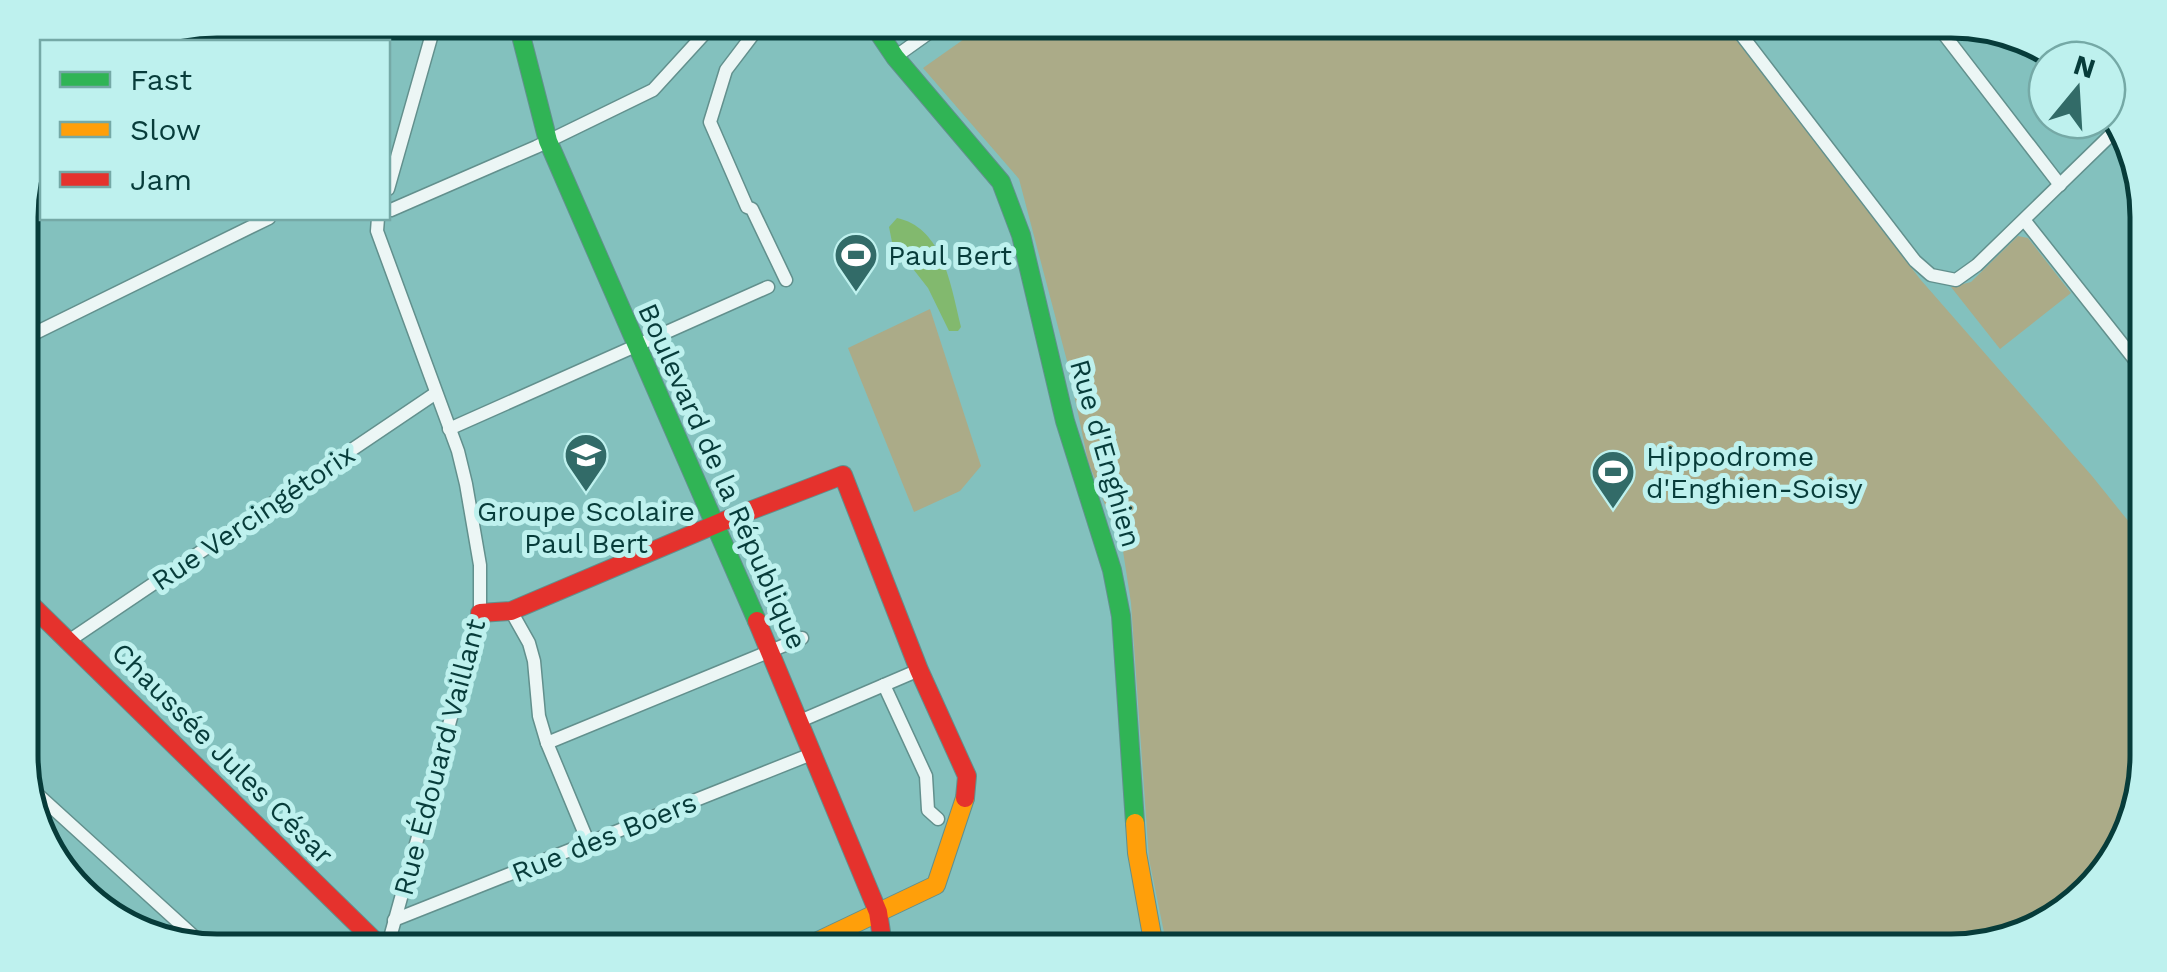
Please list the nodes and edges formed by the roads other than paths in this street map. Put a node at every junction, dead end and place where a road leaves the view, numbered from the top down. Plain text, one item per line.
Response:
1 (431, 38) edge
2 (522, 38) edge
3 (701, 38) edge
4 (750, 38) edge
5 (882, 38) edge
6 (921, 38) edge
7 (1744, 38) edge
8 (1947, 38) edge
9 (895, 57) junction
10 (2106, 140) edge
11 (548, 141) junction
12 (390, 184) edge
13 (2060, 185) junction
14 (390, 212) edge
15 (265, 220) edge
16 (378, 220) edge
17 (2025, 221) junction
18 (786, 280) dead end
19 (768, 287) dead end
20 (38, 332) edge
21 (636, 345) junction
22 (2130, 354) edge
23 (436, 393) junction
24 (449, 429) junction
25 (714, 525) junction
26 (38, 611) edge
27 (510, 611) junction
28 (480, 613) junction
29 (802, 638) dead end
30 (70, 640) junction
31 (769, 651) junction
32 (919, 670) junction
33 (884, 685) junction
34 (800, 721) junction
35 (548, 743) junction
36 (814, 753) junction
37 (44, 800) edge
38 (938, 819) dead end
39 (590, 844) junction
40 (878, 912) junction
41 (394, 920) junction
42 (189, 932) edge
43 (367, 934) edge
44 (390, 934) edge
45 (832, 934) edge
46 (881, 934) edge
47 (1151, 934) edge

1 - 12 street
2 - 11 street, Boulevard de la République
3 - 11 street
4 - 18 street
5 - 9 street, Rue d'Enghien
6 - 9 street
7 - 17 street
8 - 13 street
9 - 47 street, Rue d'Enghien
10 - 13 street
11 - 14 street
11 - 21 street, Boulevard de la République
13 - 17 street
15 - 20 street
16 - 23 street, Rue Édouard Vaillant
17 - 22 street
19 - 21 street
21 - 24 street
21 - 25 street, Boulevard de la République
23 - 24 street, Rue Édouard Vaillant
23 - 30 street, Rue Vercingétorix
24 - 28 street, Rue Édouard Vaillant
25 - 27 street
25 - 31 street, Boulevard de la République
25 - 32 street
26 - 30 street, Chaussée Jules César
27 - 28 street
27 - 35 street
28 - 41 street, Rue Édouard Vaillant
29 - 31 street
30 - 43 street, Chaussée Jules César
31 - 34 street, Boulevard de la République
31 - 35 street
32 - 33 street
32 - 40 street
33 - 34 street
33 - 38 street
34 - 36 street, Boulevard de la République
35 - 39 street
36 - 39 street, Rue des Boers
36 - 40 street, Boulevard de la République
37 - 42 street
39 - 41 street, Rue des Boers
40 - 45 street
40 - 46 street, Boulevard de la République
41 - 44 street, Rue Édouard Vaillant

